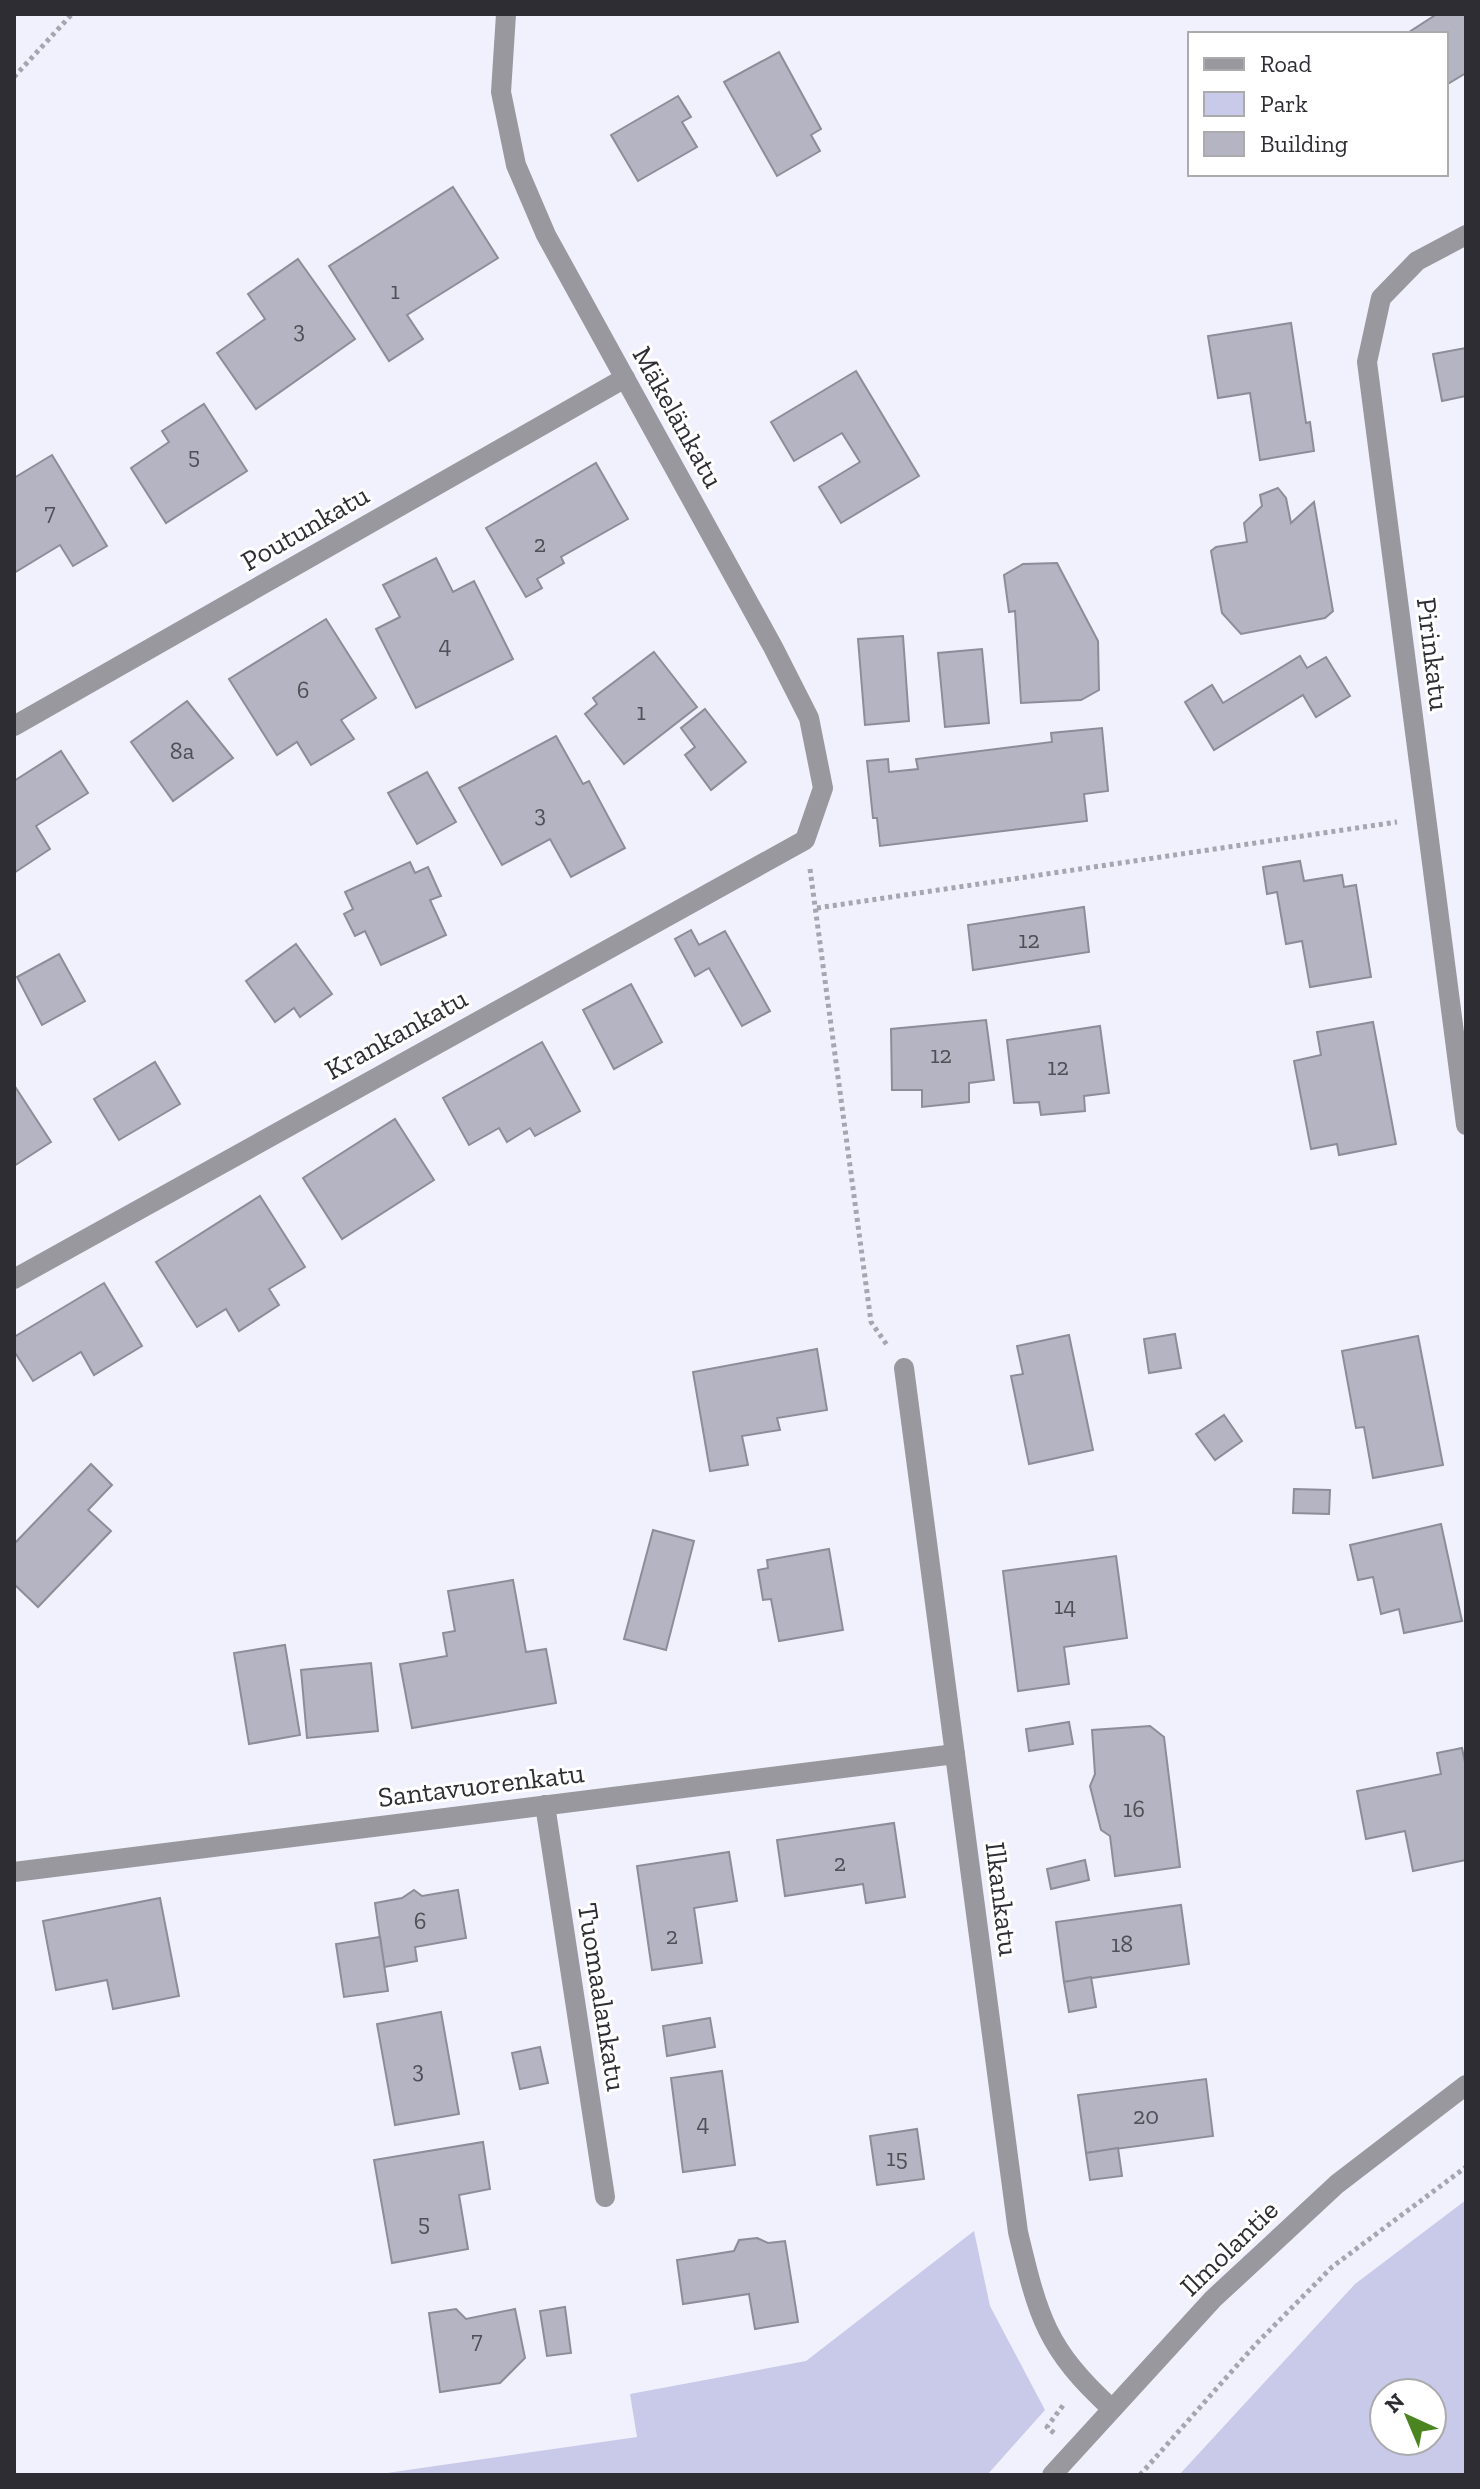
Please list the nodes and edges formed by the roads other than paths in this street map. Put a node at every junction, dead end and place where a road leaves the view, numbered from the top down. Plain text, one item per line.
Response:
1 (506, 14) edge
2 (1466, 235) edge
3 (625, 378) junction
4 (14, 726) edge
5 (805, 840) joint
6 (1466, 1125) edge
7 (14, 1279) edge
8 (904, 1368) road end
9 (955, 1754) junction
10 (545, 1805) junction
11 (14, 1872) edge
12 (1466, 2085) edge
13 (605, 2197) dead end
14 (1112, 2409) junction
15 (1052, 2475) edge

1 - 3 street, Mäkelänkatu
2 - 6 street, Pirinkatu
3 - 4 street, Poutunkatu
3 - 5 street, Mäkelänkatu
5 - 7 street, Krankankatu
8 - 9 street, Ilkankatu
9 - 10 street, Santavuorenkatu
9 - 14 street, Ilkankatu
10 - 11 street, Santavuorenkatu
10 - 13 street, Tuomaalankatu
12 - 14 street, Ilmolantie
14 - 15 street, Ilmolantie

